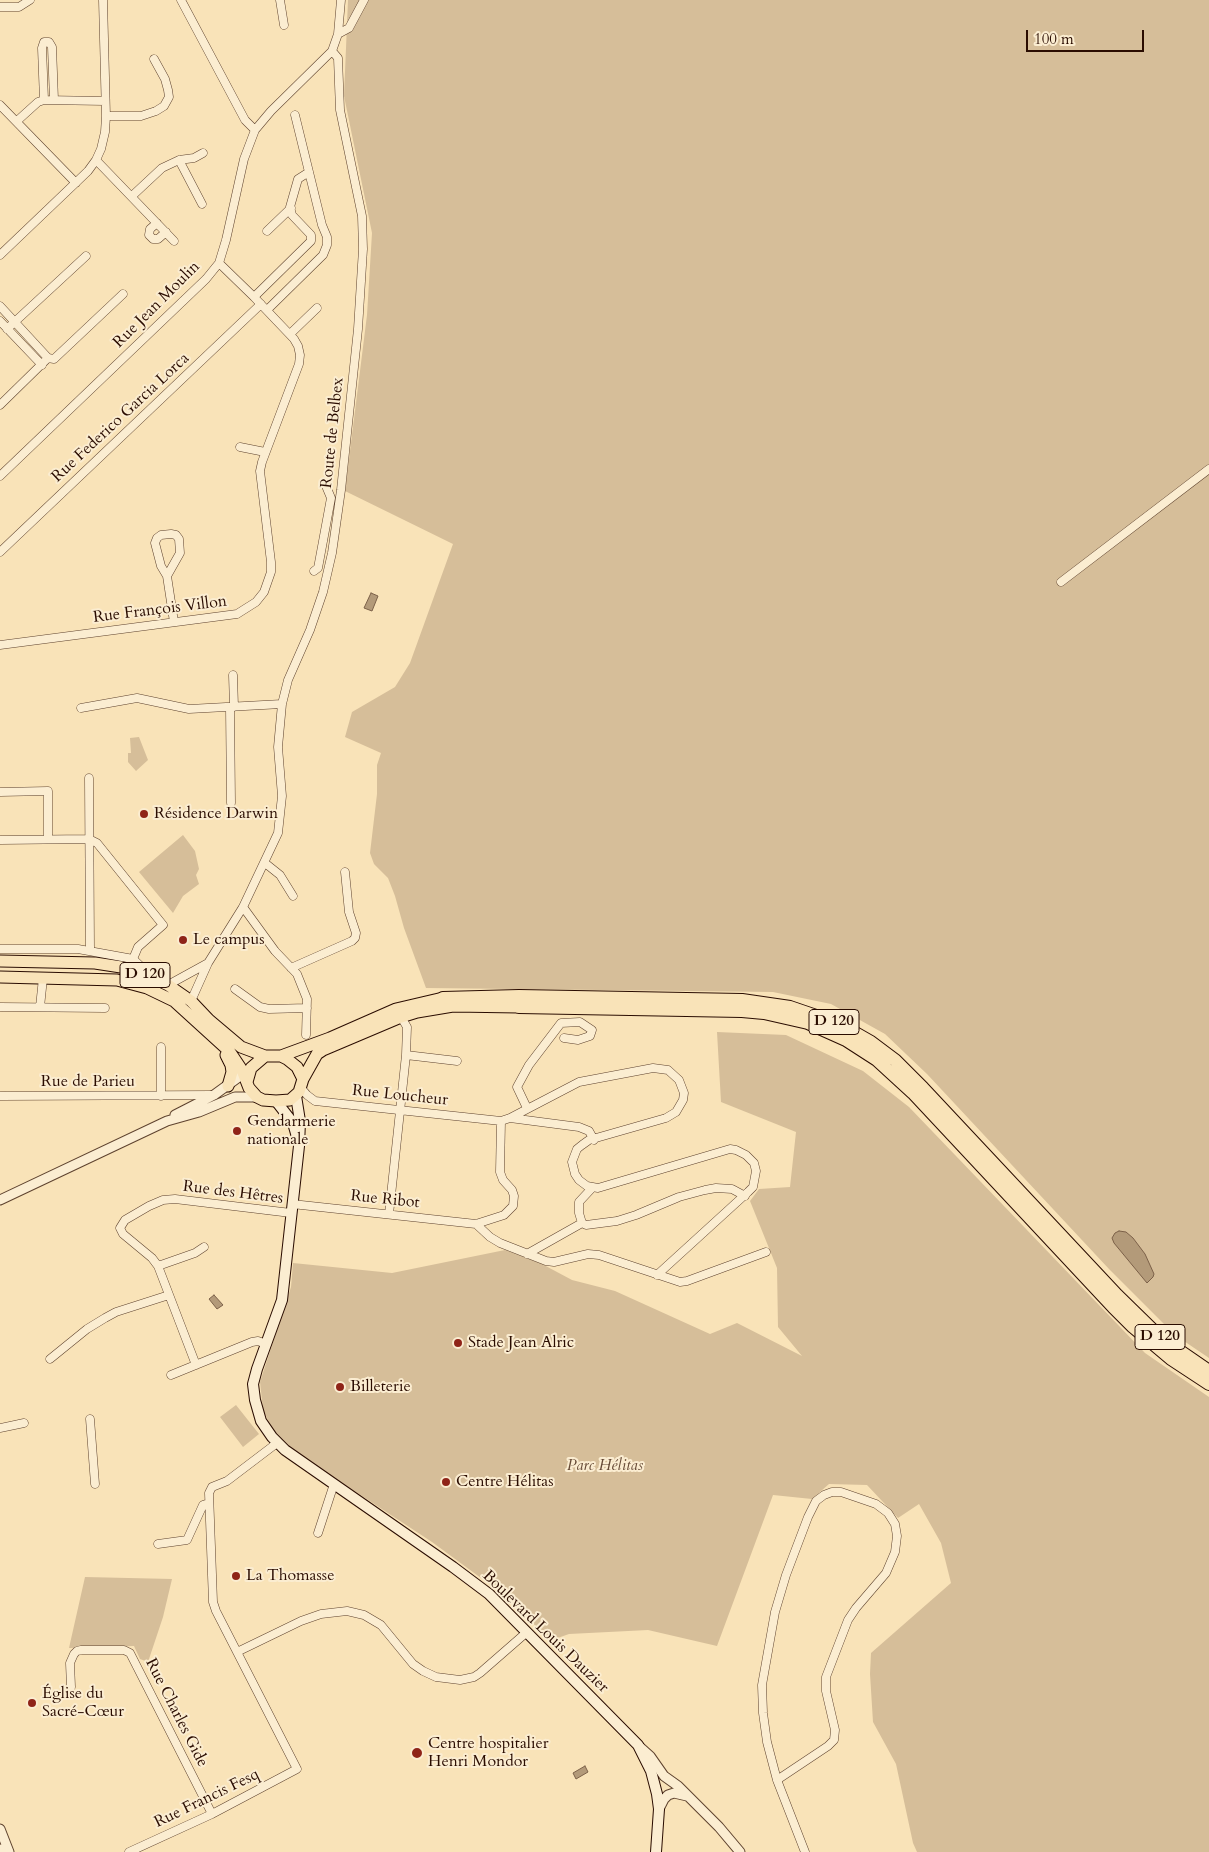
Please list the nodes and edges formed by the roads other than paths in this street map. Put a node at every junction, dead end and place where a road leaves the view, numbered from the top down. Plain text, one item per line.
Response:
1 (30, 0) edge
2 (103, 0) edge
3 (181, 0) edge
4 (280, 0) edge
5 (341, 0) edge
6 (364, 0) edge
7 (0, 7) edge
8 (284, 26) dead end
9 (338, 34) junction
10 (332, 51) junction
11 (154, 59) dead end
12 (44, 100) junction
13 (54, 100) junction
14 (105, 101) junction
15 (0, 104) edge
16 (295, 115) dead end
17 (106, 116) junction
18 (17, 122) junction
19 (255, 130) junction
20 (203, 153) dead end
21 (96, 160) junction
22 (179, 160) junction
23 (309, 172) junction
24 (76, 183) junction
25 (132, 196) junction
26 (202, 204) dead end
27 (291, 208) junction
28 (157, 223) junction
29 (267, 231) dead end
30 (166, 232) junction
31 (174, 241) dead end
32 (1, 253) edge
33 (86, 256) dead end
34 (218, 263) junction
35 (123, 294) dead end
36 (254, 297) junction
37 (0, 306) edge
38 (264, 307) junction
39 (316, 308) dead end
40 (0, 321) edge
41 (14, 322) junction
42 (7, 329) junction
43 (290, 334) junction
44 (48, 358) junction
45 (42, 364) junction
46 (0, 405) edge
47 (240, 447) dead end
48 (265, 452) junction
49 (1209, 469) edge
50 (0, 476) edge
51 (326, 486) dead end
52 (322, 551) junction
53 (0, 552) edge
54 (332, 553) junction
55 (314, 571) dead end
56 (167, 576) junction
57 (1061, 582) dead end
58 (174, 622) junction
59 (0, 646) edge
60 (233, 674) dead end
61 (282, 704) junction
62 (232, 707) junction
63 (82, 708) dead end
64 (89, 778) dead end
65 (0, 792) edge
66 (231, 803) dead end
67 (48, 839) junction
68 (89, 839) junction
69 (0, 840) edge
70 (264, 863) junction
71 (345, 872) dead end
72 (294, 896) dead end
73 (243, 907) junction
74 (90, 950) junction
75 (0, 951) edge
76 (133, 959) junction
77 (0, 961) edge
78 (208, 963) junction
79 (291, 968) junction
80 (0, 977) edge
81 (43, 978) junction
82 (153, 978) junction
83 (168, 985) junction
84 (235, 989) dead end
85 (442, 998) joint
86 (191, 1001) junction
87 (0, 1006) edge
88 (40, 1007) junction
89 (519, 1007) joint
90 (105, 1008) dead end
91 (307, 1008) junction
92 (401, 1017) junction
93 (306, 1035) dead end
94 (564, 1038) dead end
95 (216, 1039) junction
96 (161, 1047) dead end
97 (406, 1055) junction
98 (265, 1056) junction
99 (280, 1056) junction
100 (457, 1061) dead end
101 (247, 1074) junction
102 (228, 1086) junction
103 (300, 1088) junction
104 (214, 1095) junction
105 (0, 1096) edge
106 (161, 1096) junction
107 (175, 1096) junction
108 (257, 1097) junction
109 (276, 1101) junction
110 (528, 1108) junction
111 (194, 1109) junction
112 (400, 1110) junction
113 (510, 1118) junction
114 (501, 1120) junction
115 (594, 1140) junction
116 (299, 1146) junction
117 (592, 1188) junction
118 (744, 1196) junction
119 (0, 1200) edge
120 (292, 1208) junction
121 (389, 1214) junction
122 (476, 1224) junction
123 (582, 1224) junction
124 (204, 1247) dead end
125 (766, 1252) dead end
126 (528, 1254) junction
127 (158, 1266) junction
128 (658, 1275) junction
129 (169, 1295) junction
130 (266, 1344) junction
131 (50, 1359) dead end
132 (196, 1365) junction
133 (1209, 1371) edge
134 (171, 1375) dead end
135 (1209, 1384) edge
136 (90, 1419) dead end
137 (24, 1423) dead end
138 (0, 1428) edge
139 (277, 1443) junction
140 (95, 1484) dead end
141 (334, 1484) junction
142 (209, 1504) junction
143 (318, 1533) dead end
144 (158, 1544) dead end
145 (527, 1632) junction
146 (237, 1652) junction
147 (71, 1687) dead end
148 (638, 1745) junction
149 (777, 1780) junction
150 (688, 1796) junction
151 (659, 1809) junction
152 (212, 1814) junction
153 (0, 1829) edge
154 (0, 1838) edge
155 (4, 1850) edge
156 (129, 1852) edge
157 (656, 1852) edge
158 (740, 1852) edge
159 (805, 1852) edge

1 - 7 street
2 - 14 street
3 - 19 street
4 - 8 street
5 - 9 street
6 - 9 street
9 - 10 street
10 - 19 street, Rue Jean Moulin
10 - 54 street, Route de Belbex
11 - 17 street
12 - 13 street
12 - 13 street
12 - 18 street
13 - 14 street
14 - 17 street
15 - 18 street
16 - 23 street
17 - 21 street
18 - 24 street
19 - 34 street, Rue Jean Moulin
20 - 22 street
21 - 24 street
21 - 25 street
22 - 25 street
22 - 26 street
23 - 27 street
23 - 38 street, Rue Federico Garcia Lorca
24 - 32 street
25 - 28 street
27 - 29 street
27 - 36 street
28 - 30 street
28 - 30 street
30 - 31 street
33 - 41 street
34 - 36 street, Rue François Villon
34 - 50 street, Rue Jean Moulin
35 - 44 street
36 - 38 street, Rue François Villon
37 - 41 street
38 - 43 street, Rue François Villon
38 - 53 street, Rue Federico Garcia Lorca
39 - 43 street
40 - 42 street
41 - 42 street
41 - 44 street
42 - 45 street
43 - 48 street, Rue François Villon
44 - 45 street
45 - 46 street
47 - 48 street
48 - 58 street, Rue François Villon
49 - 57 street
51 - 52 street
52 - 54 street
52 - 55 street
54 - 61 street, Route de Belbex
56 - 56 street
56 - 58 street
58 - 59 street, Rue François Villon
60 - 62 street
61 - 62 street
61 - 70 street, Route de Belbex
62 - 63 street
62 - 66 street
64 - 68 street
65 - 67 street
67 - 68 street
67 - 69 street
68 - 74 street
68 - 76 street
70 - 72 street
70 - 73 street, Route de Belbex
71 - 79 street
73 - 78 street, Route de Belbex
73 - 79 street
74 - 75 street
74 - 76 street
76 - 82 street
77 - 82 main road, D 120
78 - 83 street, Route de Belbex
78 - 86 street, Route de Belbex
79 - 91 street
80 - 81 main road, D 120
81 - 88 street
81 - 95 main road, D 120
82 - 83 main road, D 120
83 - 86 main road, D 120
84 - 91 street
85 - 99 main road, D 120
85 - 133 highway, D 120
86 - 98 main road, D 120
87 - 88 street
88 - 90 street
89 - 92 main road, D 120
89 - 135 highway, D 120
91 - 93 street
92 - 97 street
92 - 103 main road, D 120
94 - 110 street
95 - 101 main road, D 120
95 - 102 main road
96 - 106 street
97 - 100 street
97 - 112 street
98 - 99 main road
98 - 101 main road
99 - 103 main road
101 - 102 street
101 - 108 main road
102 - 104 street
103 - 109 main road
103 - 112 street, Rue Loucheur
103 - 116 main road, Boulevard Louis Dauzier
104 - 107 street, Rue de Parieu
104 - 111 street
105 - 106 street, Rue de Parieu
106 - 107 street, Rue de Parieu
107 - 111 street
108 - 109 main road
108 - 111 street
109 - 116 main road, Boulevard Louis Dauzier
110 - 113 street
110 - 115 street
111 - 119 street
112 - 114 street, Rue Loucheur
112 - 121 street
113 - 114 street, Rue Loucheur
113 - 115 street
114 - 122 street
115 - 117 street
116 - 120 main road, Boulevard Louis Dauzier
117 - 118 street
117 - 123 street
118 - 123 street
118 - 128 street
120 - 121 street, Rue Ribot
120 - 127 street, Rue des Hêtres
120 - 130 main road, Boulevard Louis Dauzier
121 - 122 street, Rue Ribot
122 - 126 street
123 - 126 street
124 - 127 street
125 - 128 street
126 - 128 street
127 - 129 street
129 - 131 street
129 - 132 street
130 - 132 street
130 - 139 main road, Boulevard Louis Dauzier
132 - 134 street
136 - 140 street
137 - 138 street
139 - 141 main road, Boulevard Louis Dauzier
139 - 142 street
141 - 143 street
141 - 145 main road, Boulevard Louis Dauzier
142 - 144 street
142 - 146 street
145 - 146 street
145 - 148 main road, Boulevard Louis Dauzier
146 - 152 street, Rue Francis Fesq
147 - 152 street, Rue Charles Gide
148 - 150 street
148 - 151 main road, Boulevard Louis Dauzier
149 - 149 street
149 - 159 street
150 - 151 street
150 - 158 street
151 - 157 main road, Boulevard Louis Dauzier
152 - 156 street, Rue Francis Fesq
153 - 155 street
154 - 155 street

